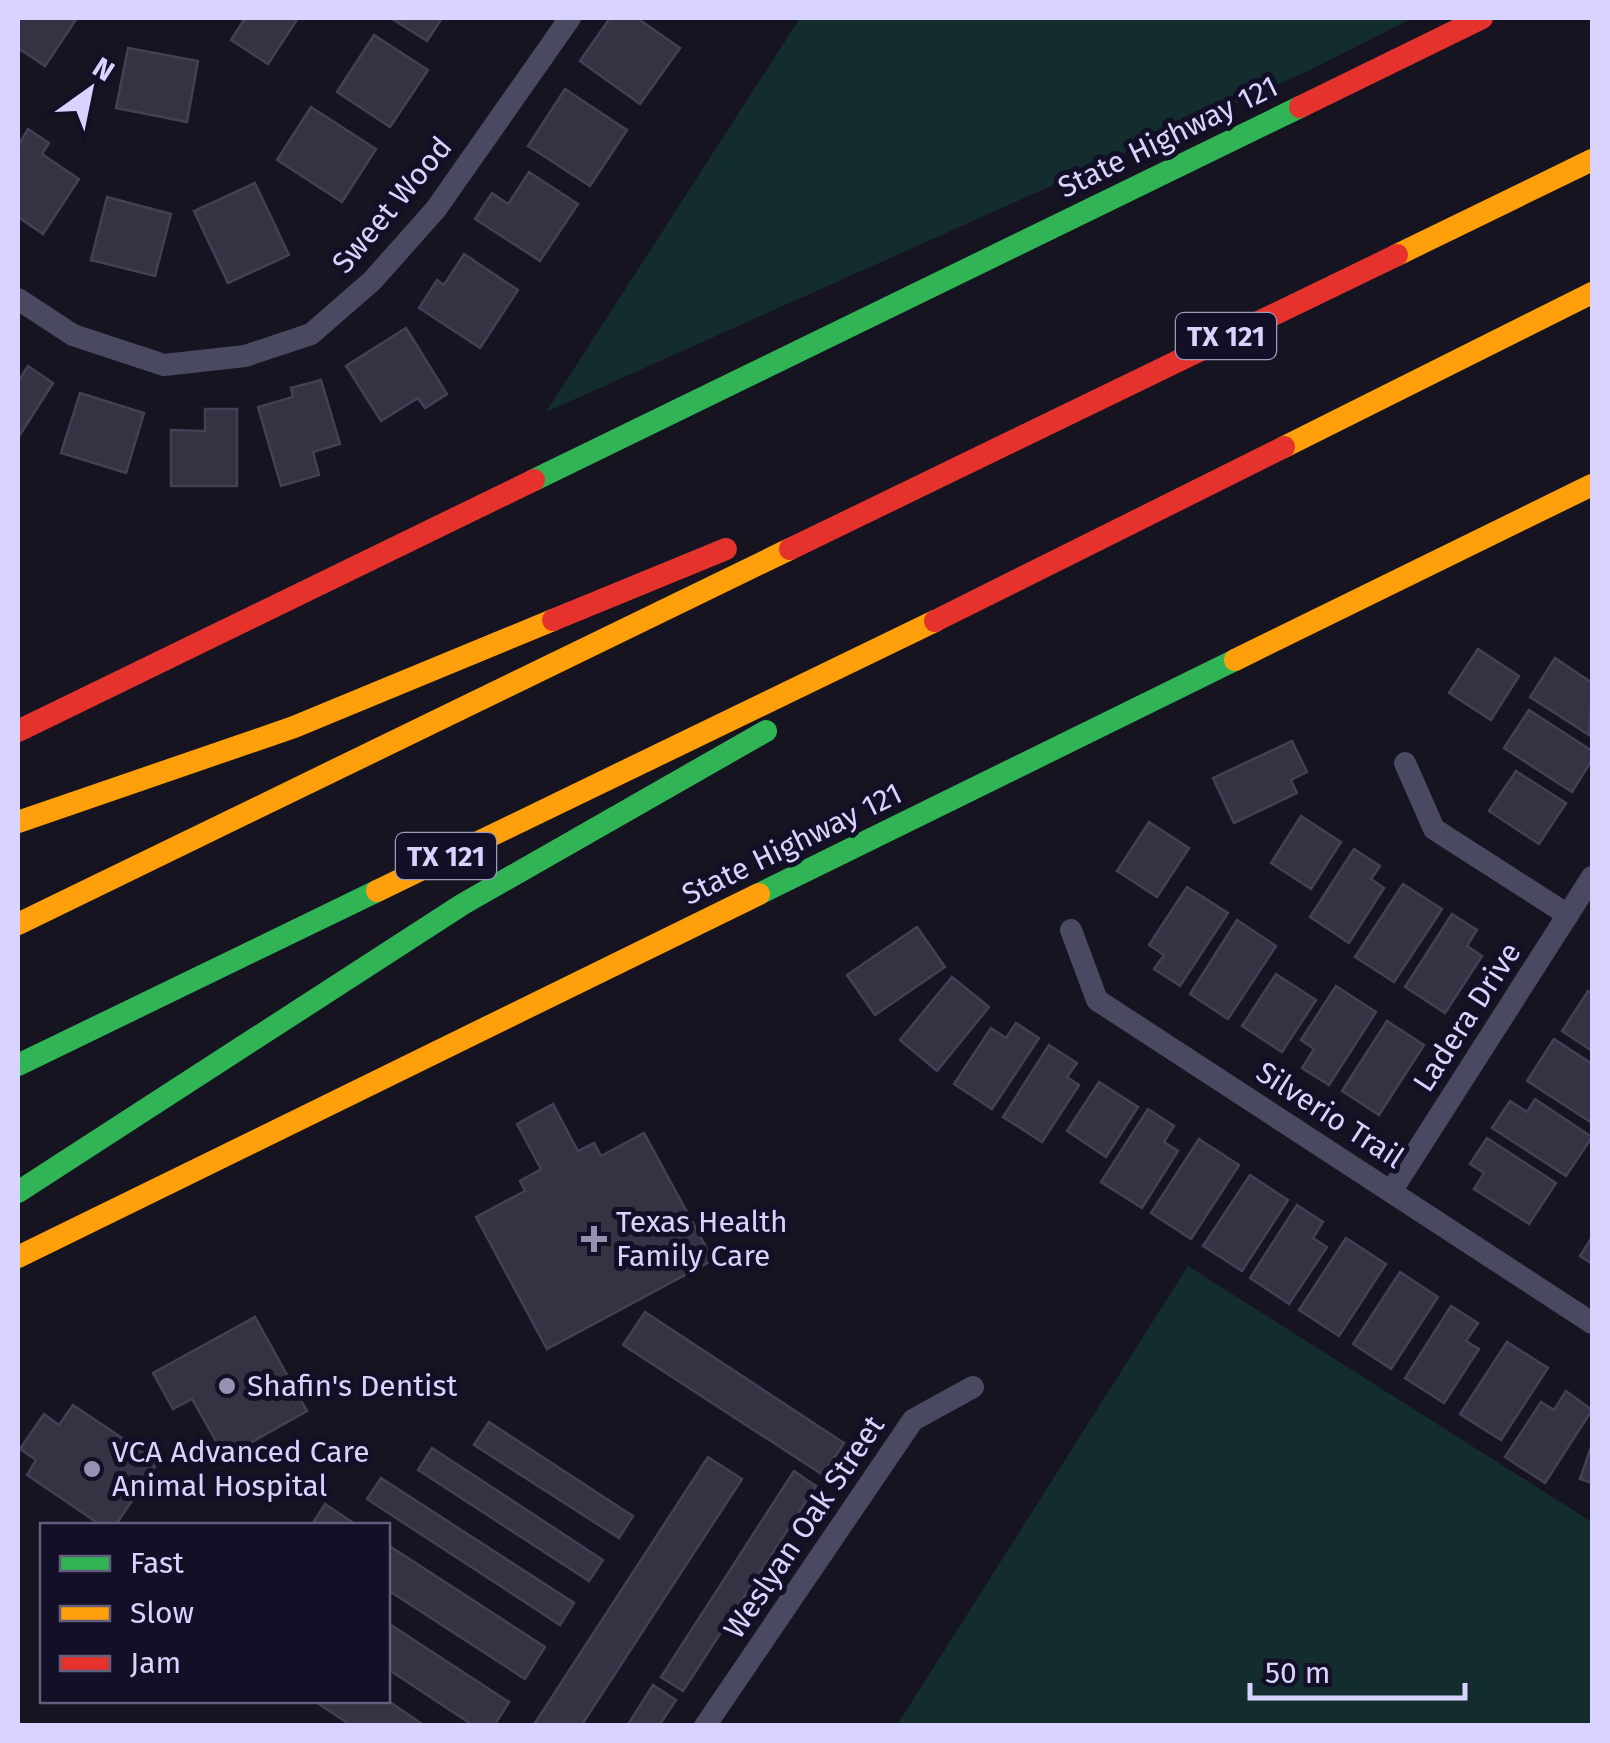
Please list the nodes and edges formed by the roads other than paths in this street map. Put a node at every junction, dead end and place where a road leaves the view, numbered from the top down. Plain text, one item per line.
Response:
1 (570, 18) edge
2 (1482, 18) edge
3 (1592, 160) edge
4 (1592, 294) edge
5 (18, 299) edge
6 (1592, 484) edge
7 (860, 513) junction
8 (876, 650) junction
9 (18, 732) edge
10 (1405, 763) dead end
11 (18, 822) edge
12 (1592, 877) edge
13 (1568, 915) junction
14 (18, 924) edge
15 (1071, 930) dead end
16 (18, 1065) edge
17 (1392, 1190) junction
18 (18, 1192) edge
19 (18, 1257) edge
20 (1592, 1323) edge
21 (973, 1386) dead end
22 (705, 1726) edge

1 - 5 street, Sweet Wood
2 - 9 main road, State Highway 121
3 - 7 main road, TX 121
4 - 8 main road, TX 121
6 - 19 main road, State Highway 121
7 - 11 main road
7 - 14 main road, TX 121
8 - 16 main road, TX 121
8 - 18 main road
10 - 13 street
12 - 13 street, Ladera Drive
13 - 17 street, Ladera Drive
15 - 17 street, Silverio Trail
17 - 20 street, Silverio Trail
21 - 22 street, Weslyan Oak Street

